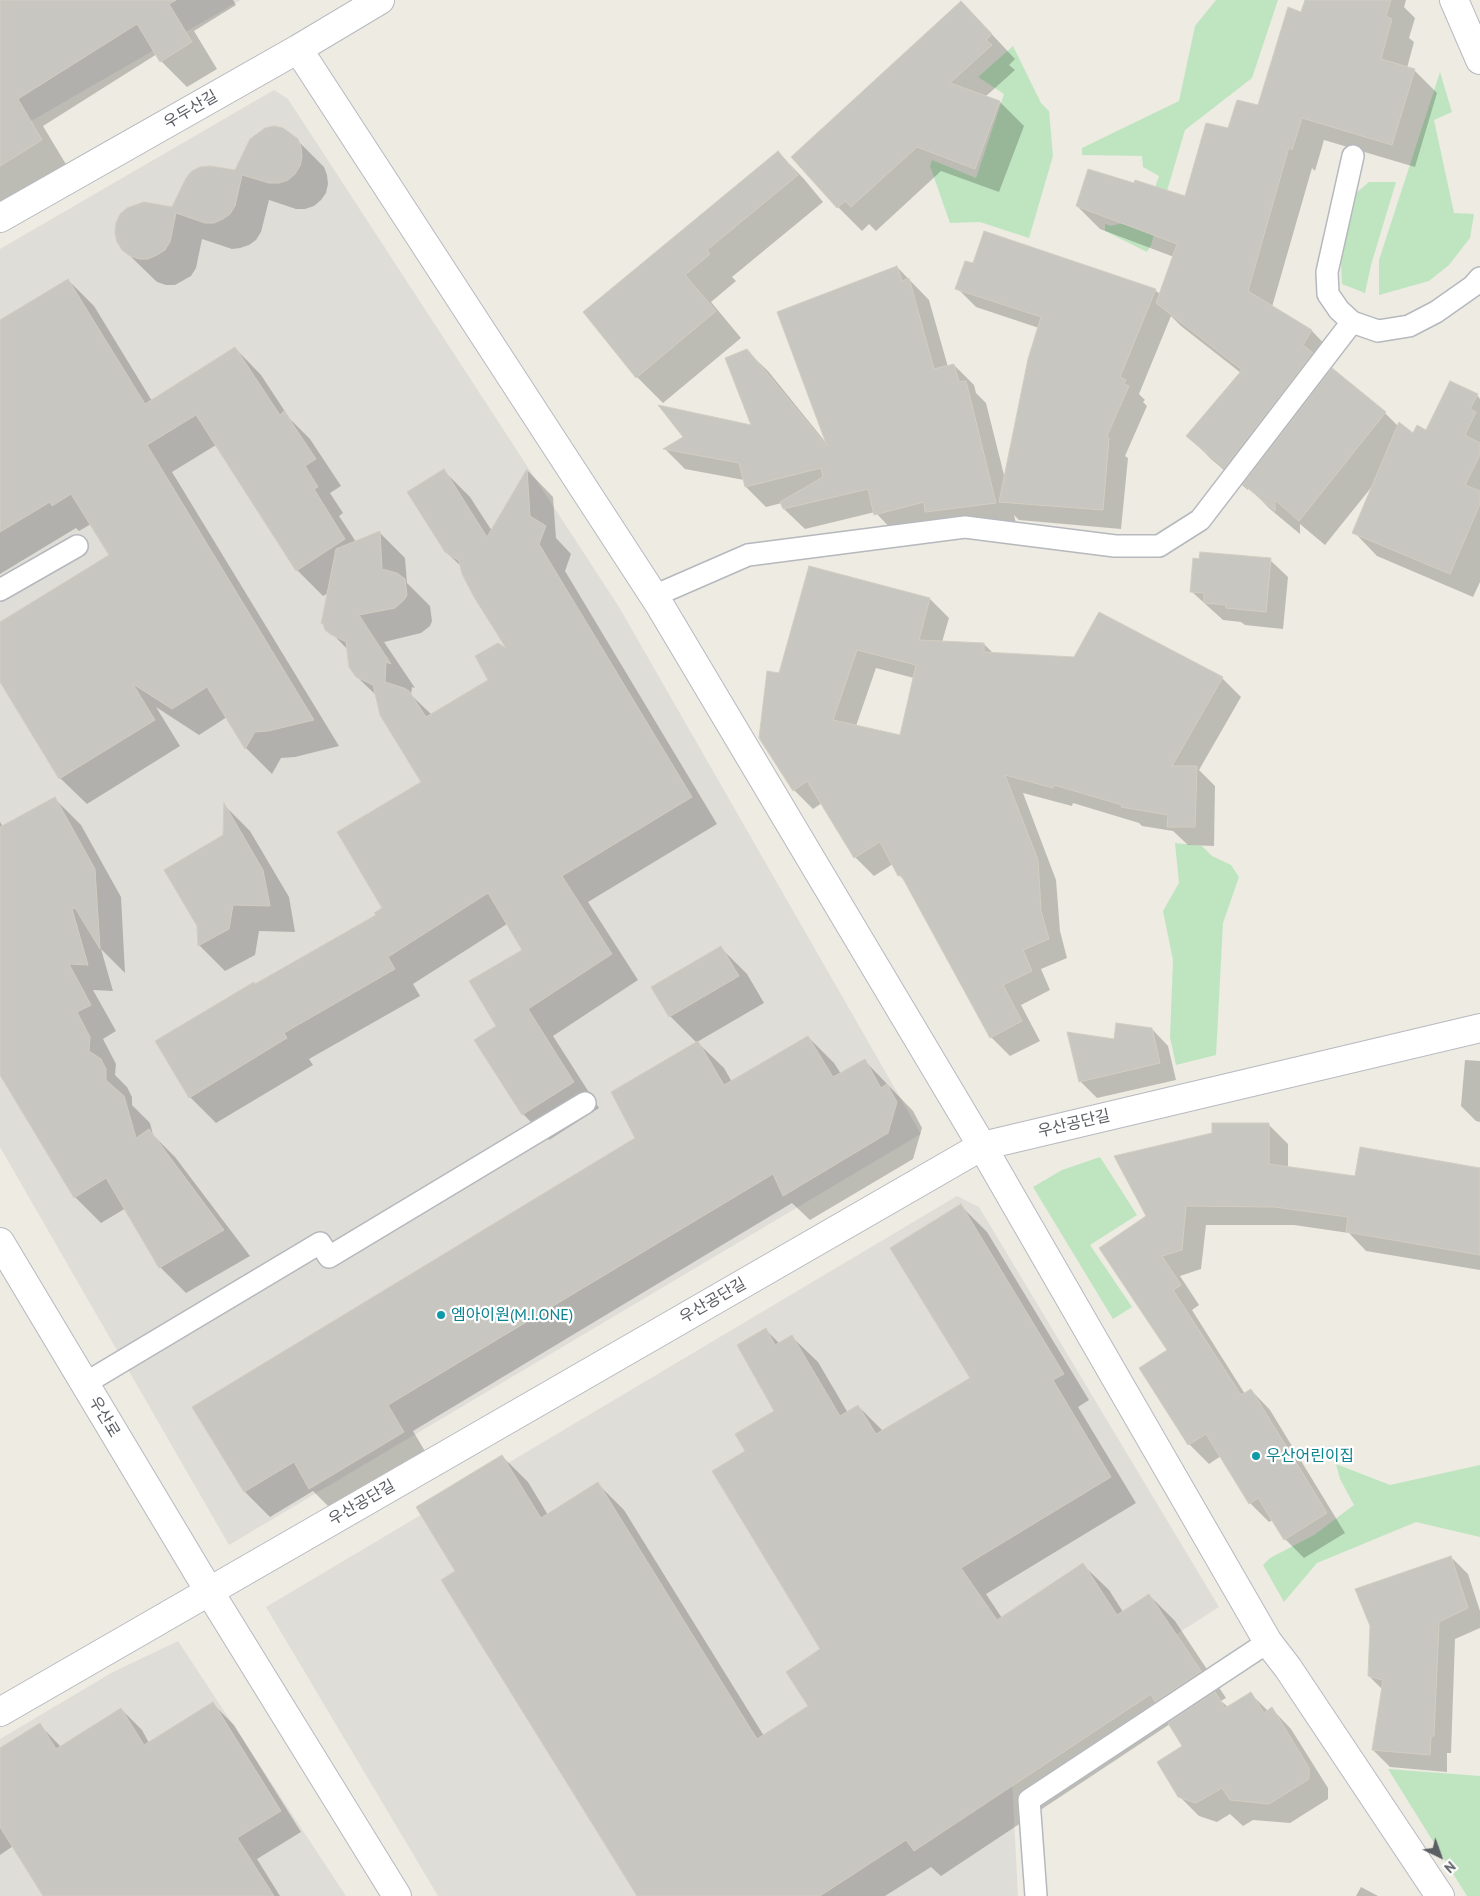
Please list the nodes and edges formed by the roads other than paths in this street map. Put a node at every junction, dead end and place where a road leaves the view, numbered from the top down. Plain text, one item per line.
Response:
1 (380, 0) edge
2 (1454, 0) edge
3 (298, 49) junction
4 (1480, 60) edge
5 (1353, 156) dead end
6 (0, 218) edge
7 (1480, 278) edge
8 (1352, 322) junction
9 (77, 546) dead end
10 (0, 590) edge
11 (654, 596) junction
12 (1480, 1028) edge
13 (585, 1103) dead end
14 (982, 1146) junction
15 (0, 1242) edge
16 (84, 1384) junction
17 (209, 1591) junction
18 (1268, 1642) junction
19 (0, 1712) edge
20 (397, 1896) edge
21 (1036, 1896) edge
22 (1440, 1896) edge

1 - 3 street, 우두산길
2 - 4 street
3 - 6 street, 우두산길
3 - 11 street
5 - 8 lane
7 - 8 lane
8 - 11 lane
9 - 10 lane
11 - 14 street
12 - 14 street, 우산공단길
13 - 16 lane
14 - 17 street, 우산공단길
14 - 18 street
15 - 16 street, 우산로
16 - 17 street, 우산로
17 - 19 street, 우산공단길
17 - 20 street, 우산로
18 - 21 lane
18 - 22 street

